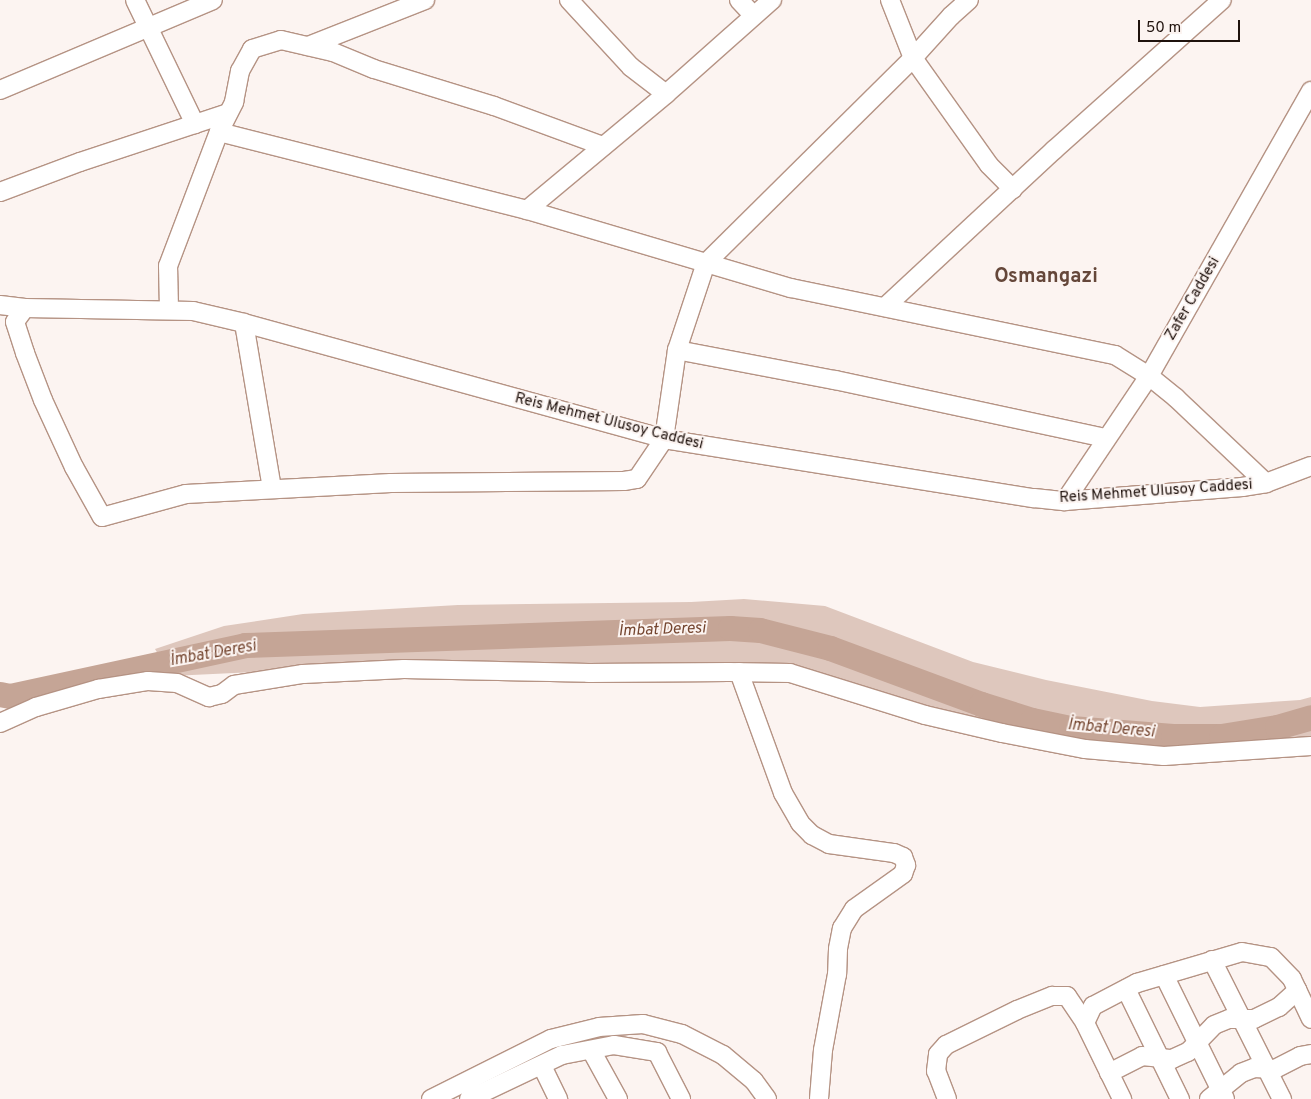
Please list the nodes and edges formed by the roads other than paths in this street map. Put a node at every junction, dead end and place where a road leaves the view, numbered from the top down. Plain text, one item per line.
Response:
1 (135, 0) edge
2 (213, 0) edge
3 (425, 0) edge
4 (569, 0) edge
5 (739, 0) edge
6 (772, 0) edge
7 (890, 0) edge
8 (969, 0) edge
9 (1222, 0) edge
10 (754, 15) junction
11 (149, 28) junction
12 (308, 46) junction
13 (912, 58) junction
14 (0, 90) edge
15 (1311, 91) edge
16 (666, 94) junction
17 (228, 113) junction
18 (195, 124) junction
19 (219, 132) junction
20 (603, 146) junction
21 (1013, 189) junction
22 (0, 192) edge
23 (527, 210) junction
24 (706, 263) junction
25 (0, 305) edge
26 (885, 307) junction
27 (25, 308) junction
28 (169, 309) junction
29 (244, 323) junction
30 (677, 350) junction
31 (1149, 376) junction
32 (1106, 438) junction
33 (664, 439) junction
34 (1311, 466) edge
35 (1266, 484) junction
36 (272, 488) junction
37 (1065, 501) junction
38 (739, 672) junction
39 (0, 723) edge
40 (1311, 746) edge
41 (1212, 960) junction
42 (1164, 974) junction
43 (1126, 989) junction
44 (1298, 990) junction
45 (1242, 1019) junction
46 (1311, 1019) edge
47 (1085, 1023) junction
48 (1197, 1043) junction
49 (592, 1050) junction
50 (1311, 1054) edge
51 (1160, 1058) junction
52 (542, 1066) junction
53 (1267, 1068) junction
54 (1109, 1073) junction
55 (1218, 1096) edge
56 (431, 1099) edge
57 (469, 1099) edge
58 (558, 1099) edge
59 (618, 1099) edge
60 (681, 1099) edge
61 (767, 1099) edge
62 (819, 1099) edge
63 (947, 1099) edge
64 (1122, 1099) edge
65 (1180, 1099) edge
66 (1282, 1099) edge

1 - 11 street
2 - 11 street
3 - 12 street
4 - 16 street
5 - 10 street
6 - 10 street
7 - 13 street
8 - 13 street
9 - 21 street
10 - 16 street
11 - 14 street
11 - 18 street
12 - 17 street
12 - 20 street
13 - 21 street
13 - 24 street
15 - 31 street, Zafer Caddesi
16 - 20 street
17 - 18 street
17 - 19 street
18 - 22 street
19 - 23 street
19 - 28 street
20 - 23 street
21 - 26 street
23 - 24 street
24 - 26 street
24 - 30 street
25 - 27 street, Reis Mehmet Ulusoy Caddesi
26 - 31 street
27 - 28 street, Reis Mehmet Ulusoy Caddesi
27 - 36 street
28 - 29 street, Reis Mehmet Ulusoy Caddesi
29 - 33 street, Reis Mehmet Ulusoy Caddesi
29 - 36 street
30 - 32 street
30 - 33 street
31 - 32 street, Zafer Caddesi
31 - 35 street
32 - 37 street, Zafer Caddesi
33 - 36 street
33 - 37 street, Reis Mehmet Ulusoy Caddesi
34 - 35 street, Reis Mehmet Ulusoy Caddesi
35 - 37 street, Reis Mehmet Ulusoy Caddesi
38 - 39 street
38 - 40 street
38 - 62 street
41 - 42 street
41 - 44 street
41 - 45 street
42 - 43 street
42 - 48 street
43 - 47 street
43 - 51 street
44 - 45 street
44 - 46 street
45 - 48 street
45 - 53 street
47 - 54 street
47 - 63 street
48 - 51 street
48 - 55 street
49 - 52 street
49 - 59 street
49 - 60 street
50 - 53 street
51 - 54 street
51 - 65 street
52 - 57 street
52 - 58 street
53 - 55 street
53 - 66 street
54 - 64 street
56 - 61 street

